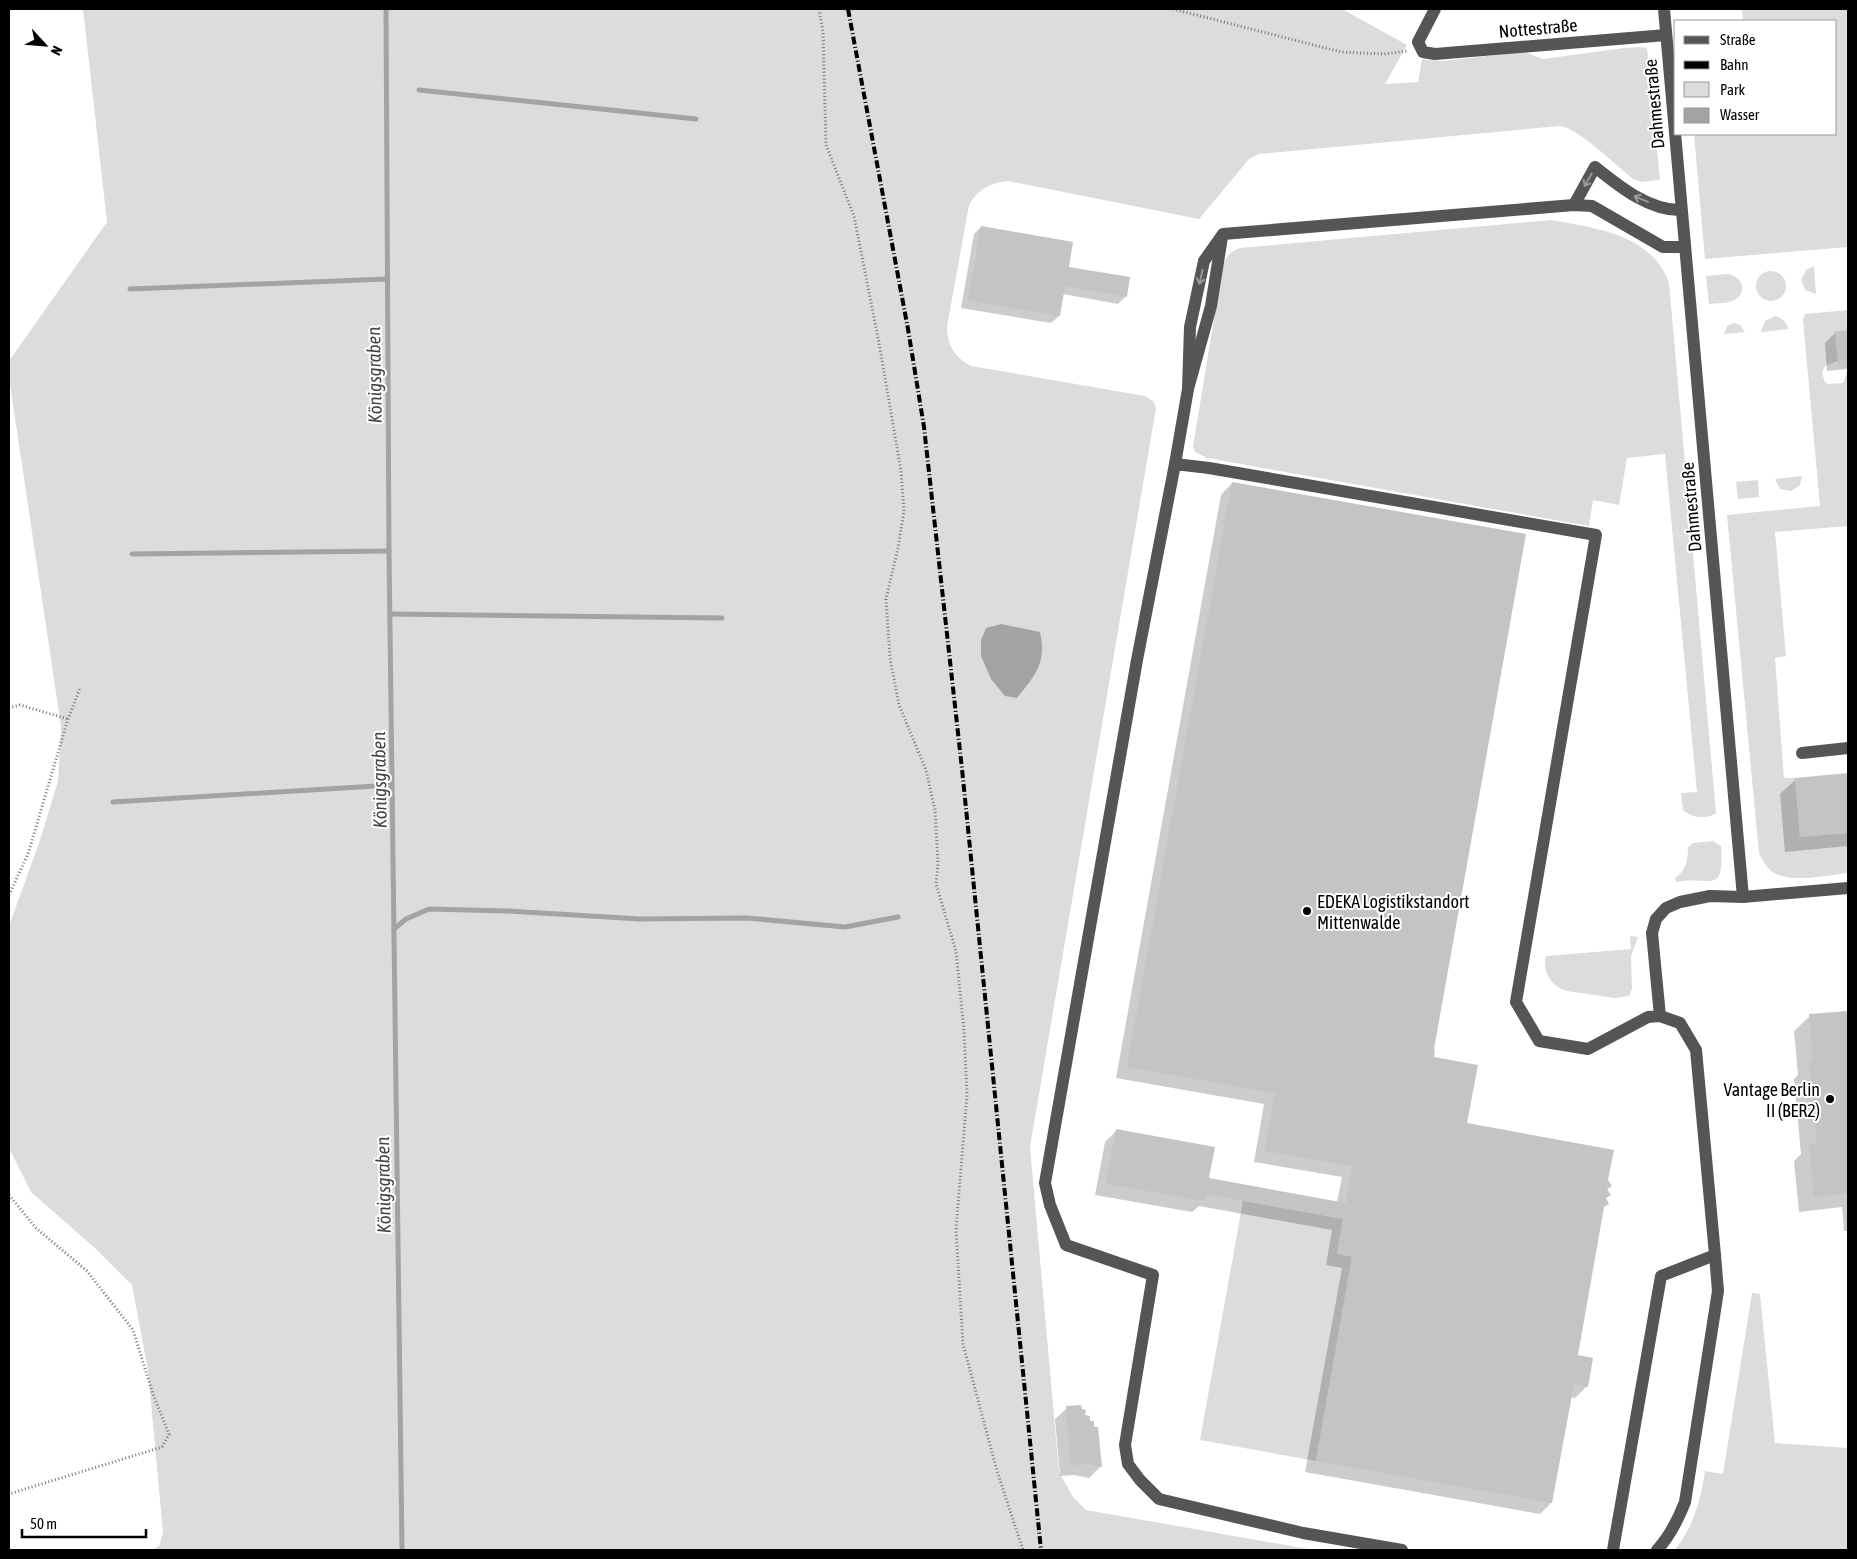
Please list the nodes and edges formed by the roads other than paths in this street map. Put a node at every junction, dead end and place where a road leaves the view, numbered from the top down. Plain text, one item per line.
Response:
1 (1436, 9) edge
2 (1664, 9) edge
3 (1666, 36) junction
4 (1674, 129) edge
5 (1675, 135) edge
6 (1574, 205) junction
7 (1681, 210) junction
8 (1684, 247) junction
9 (1175, 464) junction
10 (1848, 748) edge
11 (1802, 753) dead end
12 (1848, 888) edge
13 (1743, 897) junction
14 (1660, 1016) junction
15 (1715, 1255) junction
16 (1402, 1550) edge
17 (1613, 1550) edge
18 (1657, 1550) edge

1 - 3 street, Nottestraße
2 - 3 street, Dahmestraße
3 - 4 street, Dahmestraße
5 - 7 street, Dahmestraße
7 -> 6 street
6 - 8 street
6 - 9 street
7 - 8 street, Dahmestraße
8 - 13 street, Dahmestraße
9 - 14 street
9 - 16 street
10 - 11 street
12 - 13 street
13 - 14 street
14 - 15 street
15 - 17 street
15 - 18 street

